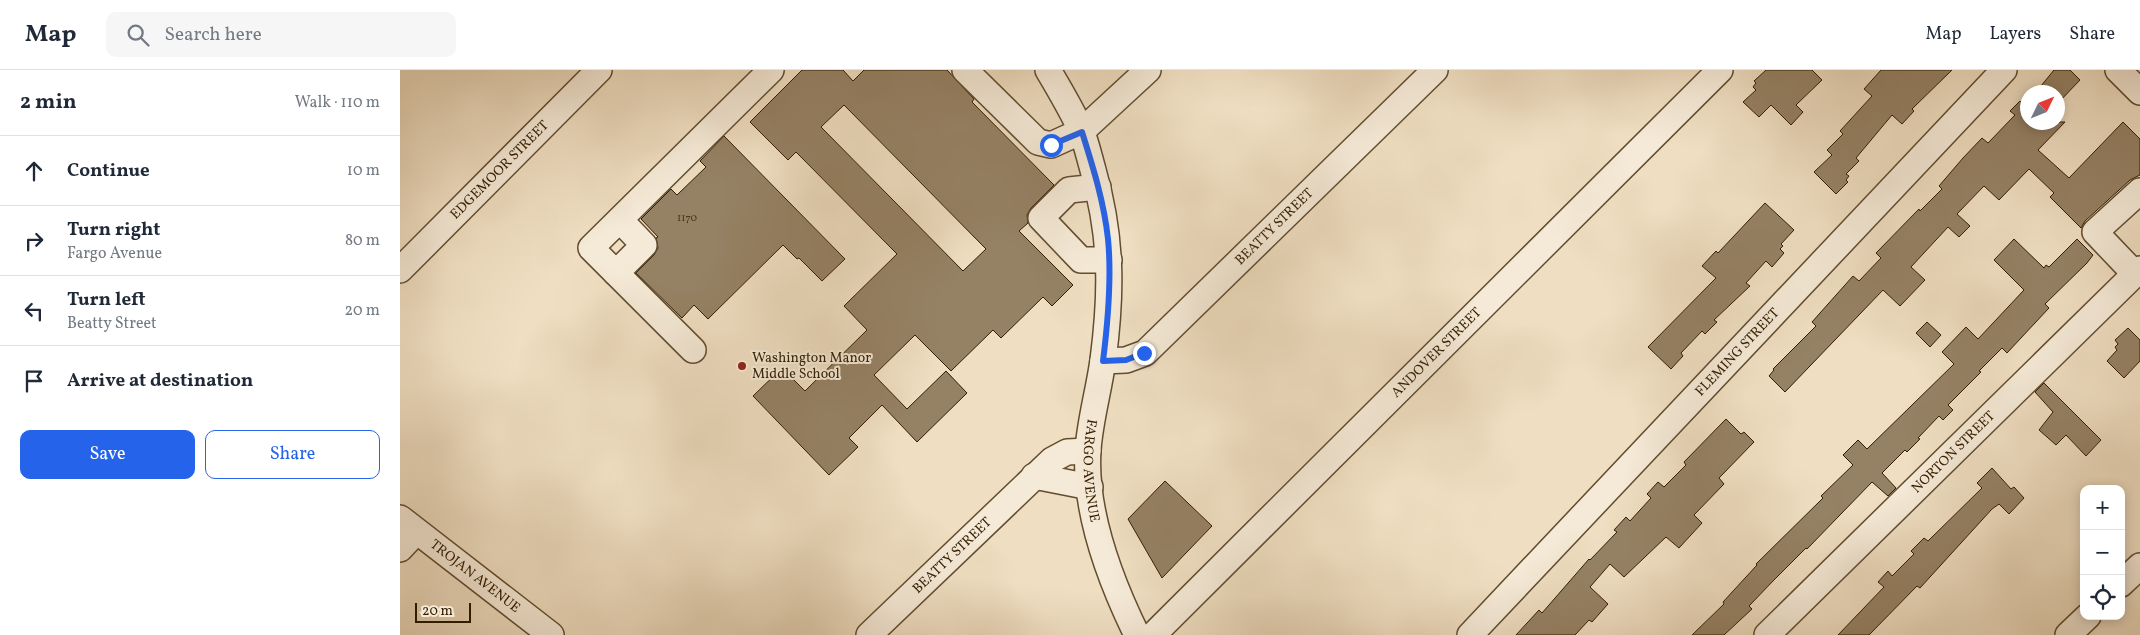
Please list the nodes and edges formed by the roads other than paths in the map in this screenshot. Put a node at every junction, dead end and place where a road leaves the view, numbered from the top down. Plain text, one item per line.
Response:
1 (598, 70) edge
2 (771, 70) edge
3 (965, 70) edge
4 (1048, 70) edge
5 (1148, 70) edge
6 (1434, 70) edge
7 (1720, 70) edge
8 (2004, 70) edge
9 (2118, 70) edge
10 (2139, 90) edge
11 (1082, 132) junction
12 (1098, 188) junction
13 (2140, 191) edge
14 (620, 220) junction
15 (1109, 260) junction
16 (400, 270) edge
17 (2138, 271) edge
18 (616, 273) junction
19 (693, 350) dead end
20 (1103, 361) junction
21 (1088, 451) junction
22 (1034, 476) junction
23 (1090, 487) junction
24 (405, 533) edge
25 (2140, 566) edge
26 (2125, 580) edge
27 (2084, 620) edge
28 (551, 635) edge
29 (869, 635) edge
30 (1137, 635) edge
31 (1153, 635) edge
32 (1470, 635) edge
33 (1767, 635) edge
34 (2068, 635) edge

1 - 16 street, EDGEMOOR STREET
2 - 14 street
3 - 11 street
4 - 11 street, FARGO AVENUE
5 - 11 street
6 - 20 street, BEATTY STREET
7 - 31 street, ANDOVER STREET
8 - 32 street, FLEMING STREET
9 - 10 street
11 - 12 street, FARGO AVENUE
12 - 15 street, FARGO AVENUE
12 - 15 street
13 - 17 street
14 - 18 street
14 - 18 street
15 - 20 street, FARGO AVENUE
17 - 33 street, NORTON STREET
18 - 19 street
20 - 21 street, FARGO AVENUE
21 - 22 street, BEATTY STREET
21 - 23 street, FARGO AVENUE
22 - 23 street
22 - 29 street, BEATTY STREET
23 - 30 street, FARGO AVENUE
24 - 28 street, TROJAN AVENUE
25 - 26 street
27 - 34 street

